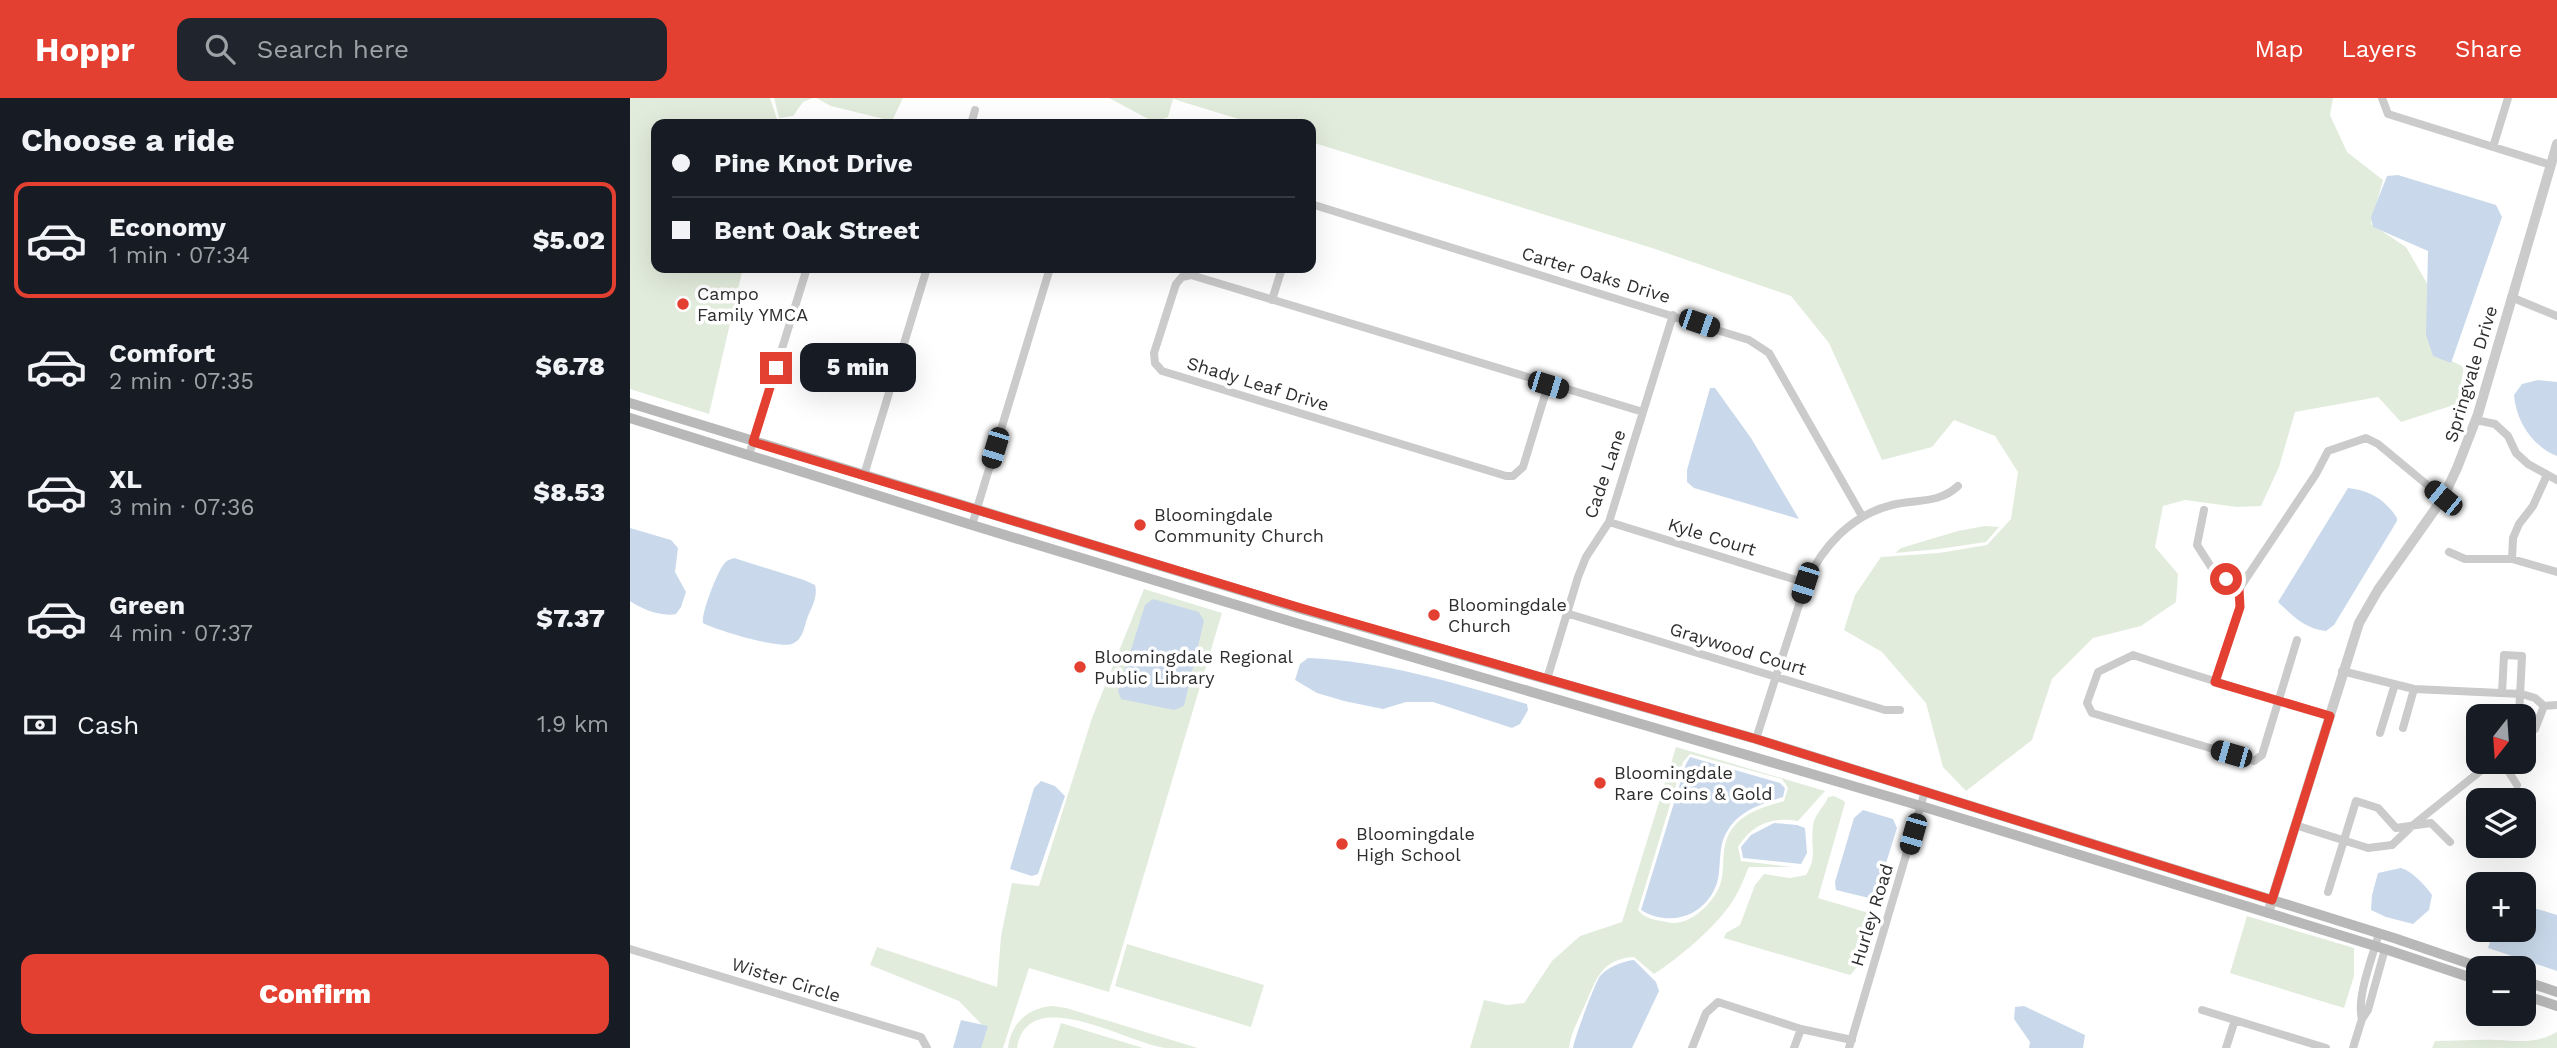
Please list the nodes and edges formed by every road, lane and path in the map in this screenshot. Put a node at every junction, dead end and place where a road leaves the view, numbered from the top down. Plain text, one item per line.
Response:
1 (2382, 98) edge
2 (2508, 98) edge
3 (975, 110) dead end
4 (972, 119) edge
5 (2557, 144) edge
6 (2493, 147) junction
7 (2551, 165) junction
8 (1316, 206) edge
9 (805, 273) edge
10 (925, 273) edge
11 (1048, 273) edge
12 (1280, 273) edge
13 (2511, 297) junction
14 (1272, 300) junction
15 (1673, 315) junction
16 (2557, 316) edge
17 (1548, 385) junction
18 (630, 403) edge
19 (1643, 412) junction
20 (630, 418) edge
21 (2476, 420) junction
22 (753, 442) junction
23 (749, 455) junction
24 (864, 475) junction
25 (2547, 475) junction
26 (2557, 480) edge
27 (1958, 486) dead end
28 (2443, 498) junction
29 (977, 510) junction
30 (2204, 510) dead end
31 (1862, 516) junction
32 (1609, 522) junction
33 (972, 525) junction
34 (2449, 552) dead end
35 (2512, 559) junction
36 (2557, 572) edge
37 (1805, 583) junction
38 (2239, 589) junction
39 (1301, 608) junction
40 (1566, 612) junction
41 (1297, 623) junction
42 (2297, 640) dead end
43 (2342, 671) junction
44 (1775, 678) junction
45 (1547, 679) junction
46 (2215, 682) junction
47 (2395, 684) junction
48 (2414, 689) junction
49 (2502, 693) junction
50 (1543, 694) junction
51 (2520, 694) junction
52 (2279, 701) junction
53 (2520, 704) edge
54 (2557, 705) edge
55 (2544, 706) junction
56 (1900, 710) dead end
57 (2330, 716) junction
58 (1685, 719) junction
59 (2536, 726) edge
60 (2403, 728) dead end
61 (1674, 732) junction
62 (2380, 733) dead end
63 (1756, 739) junction
64 (2477, 774) edge
65 (2510, 774) edge
66 (2517, 785) dead end
67 (1925, 791) junction
68 (1921, 806) junction
69 (2295, 825) junction
70 (2413, 825) junction
71 (2344, 842) junction
72 (2450, 842) dead end
73 (2328, 892) dead end
74 (2272, 900) junction
75 (2268, 913) junction
76 (2379, 933) junction
77 (2380, 947) junction
78 (630, 948) edge
79 (2466, 963) edge
80 (2466, 976) edge
81 (2536, 985) edge
82 (2557, 992) edge
83 (2536, 999) edge
84 (2557, 1006) edge
85 (2202, 1010) dead end
86 (2235, 1020) junction
87 (1801, 1029) junction
88 (1851, 1044) edge
89 (927, 1048) edge
90 (1692, 1048) edge
91 (1794, 1048) edge
92 (2226, 1048) edge
93 (2326, 1048) edge
94 (2353, 1048) edge

1 - 6 street
2 - 6 street
3 - 4 street
5 - 7 street, Springvale Drive
6 - 7 street
7 - 13 street, Springvale Drive
8 - 15 street, Carter Oaks Drive
9 - 22 street
10 - 24 street
11 - 29 street
12 - 14 street
13 - 16 street
13 - 21 street, Springvale Drive
14 - 17 street, Shady Leaf Drive
14 - 17 street, Shady Leaf Drive
15 - 19 street, Cade Lane
15 - 31 street, Carter Oaks Drive
17 - 19 street, Shady Leaf Drive
18 - 22 main road
19 - 32 street, Cade Lane
20 - 23 main road
21 - 25 street
21 - 28 street, Springvale Drive
22 - 23 street
22 - 24 main road
23 - 33 main road
24 - 29 main road
25 - 26 street
25 - 35 street
27 - 31 street
28 - 38 street
28 - 43 street, Springvale Drive
29 - 33 street
29 - 39 main road
30 - 38 street
31 - 37 street
32 - 37 street, Kyle Court
32 - 40 street, Cade Lane
33 - 41 main road
34 - 35 street
35 - 36 street
37 - 44 street
38 - 46 street
39 - 41 main road
39 - 45 main road
40 - 44 street, Graywood Court
40 - 45 street, Cade Lane
41 - 50 main road
42 - 52 street
43 - 47 street
43 - 57 street, Springvale Drive
44 - 56 street, Graywood Court
44 - 63 street
45 - 50 main road
45 - 58 main road
46 - 52 street
46 - 52 street
47 - 48 street
47 - 62 street
48 - 49 street
48 - 60 street
49 - 51 street
49 - 51 street
50 - 61 main road
51 - 53 street
51 - 55 street
52 - 57 street
54 - 55 street
55 - 59 street
57 - 69 street, Springvale Drive
58 - 61 main road
58 - 63 main road
61 - 68 main road
63 - 67 main road
64 - 70 street
65 - 66 street
67 - 68 street, Hurley Road
67 - 74 main road
68 - 75 main road
68 - 88 street, Hurley Road
69 - 71 street
69 - 74 street, Springvale Drive
70 - 71 street
70 - 71 street
70 - 72 street
71 - 73 street
74 - 75 street, Springvale Drive
74 - 76 main road
75 - 77 main road
76 - 77 street
76 - 79 main road
77 - 80 main road
77 - 94 street
78 - 89 street, Wister Circle
81 - 82 main road
83 - 84 main road
85 - 86 street
86 - 92 street
86 - 93 street
87 - 88 street
87 - 90 street
87 - 91 street

